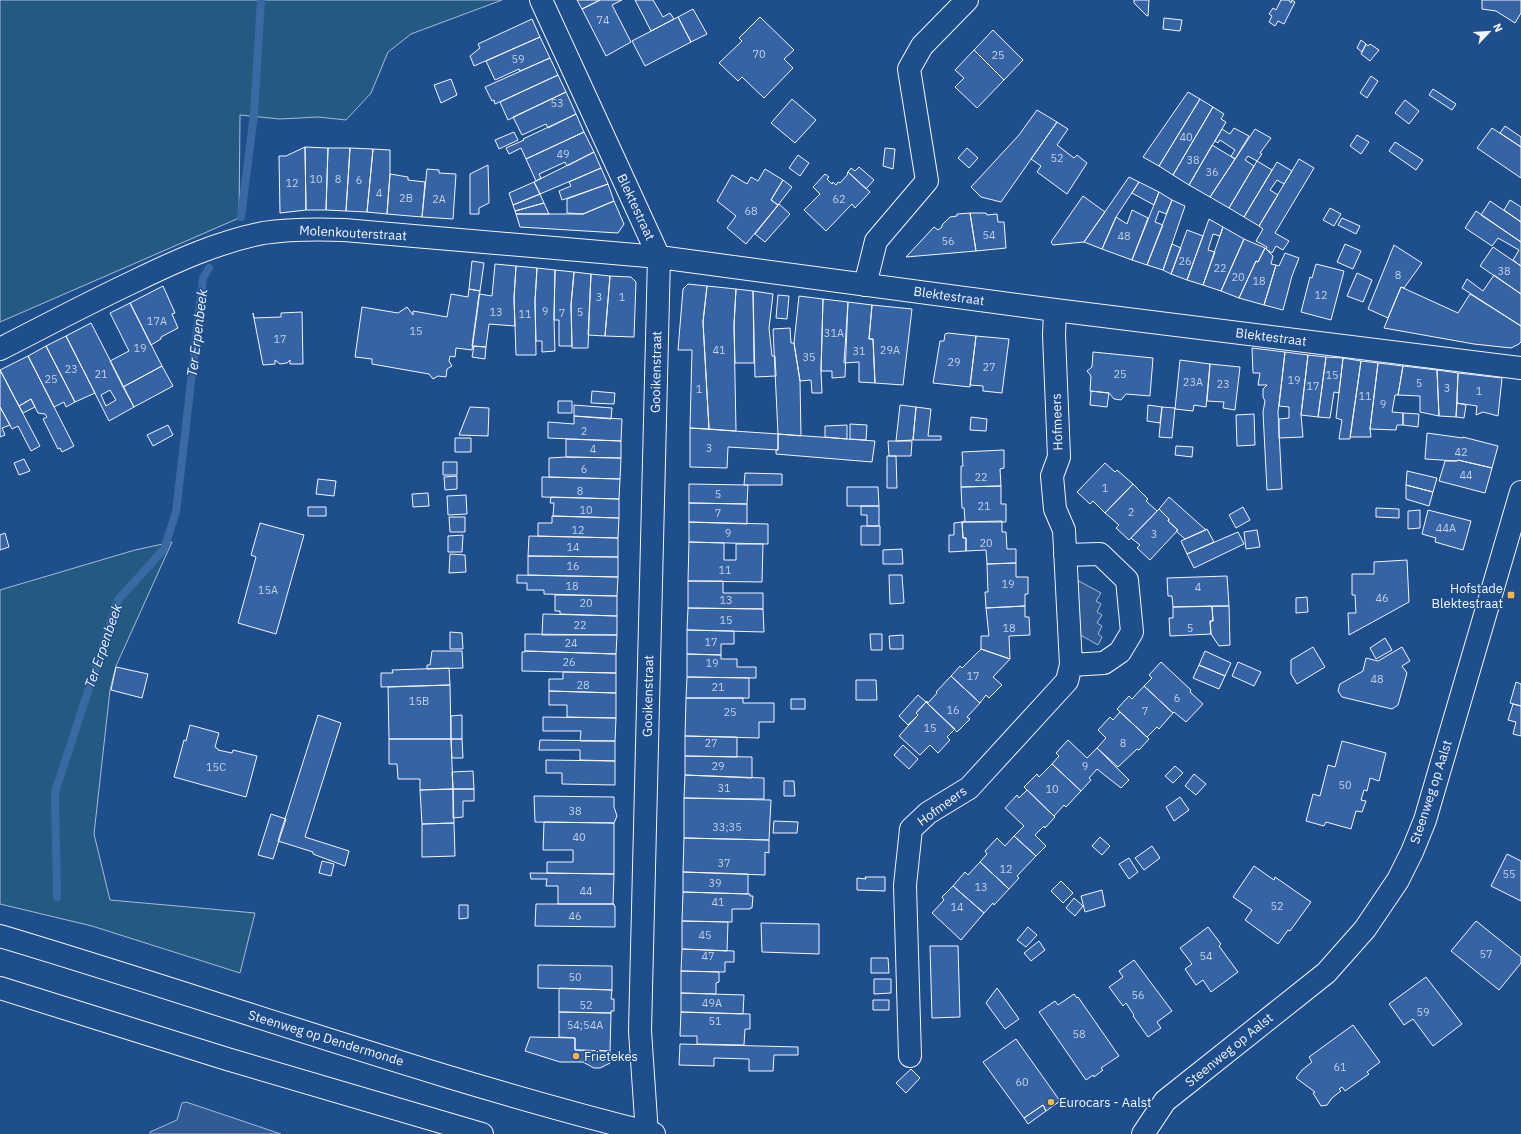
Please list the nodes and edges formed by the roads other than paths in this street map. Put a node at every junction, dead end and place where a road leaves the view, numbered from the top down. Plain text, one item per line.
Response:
1 (541, 0) edge
2 (967, 0) edge
3 (659, 257) junction
4 (865, 285) junction
5 (1055, 310) junction
6 (0, 349) edge
7 (1521, 368) edge
8 (1521, 492) edge
9 (1065, 555) junction
10 (1071, 666) junction
11 (0, 936) edge
12 (0, 988) edge
13 (910, 1056) dead end
14 (649, 1133) edge
15 (482, 1134) edge
16 (1144, 1134) edge

1 - 3 street, Blektestraat
2 - 4 street
3 - 4 street, Blektestraat
3 - 6 street, Molenkouterstraat
3 - 14 street, Gooikenstraat
4 - 5 street, Blektestraat
5 - 7 street, Blektestraat
5 - 9 street, Hofmeers
8 - 16 street, Steenweg op Aalst
9 - 10 street, Hofmeers
9 - 10 street
10 - 13 street, Hofmeers
11 - 14 street, Steenweg op Dendermonde
12 - 15 street

